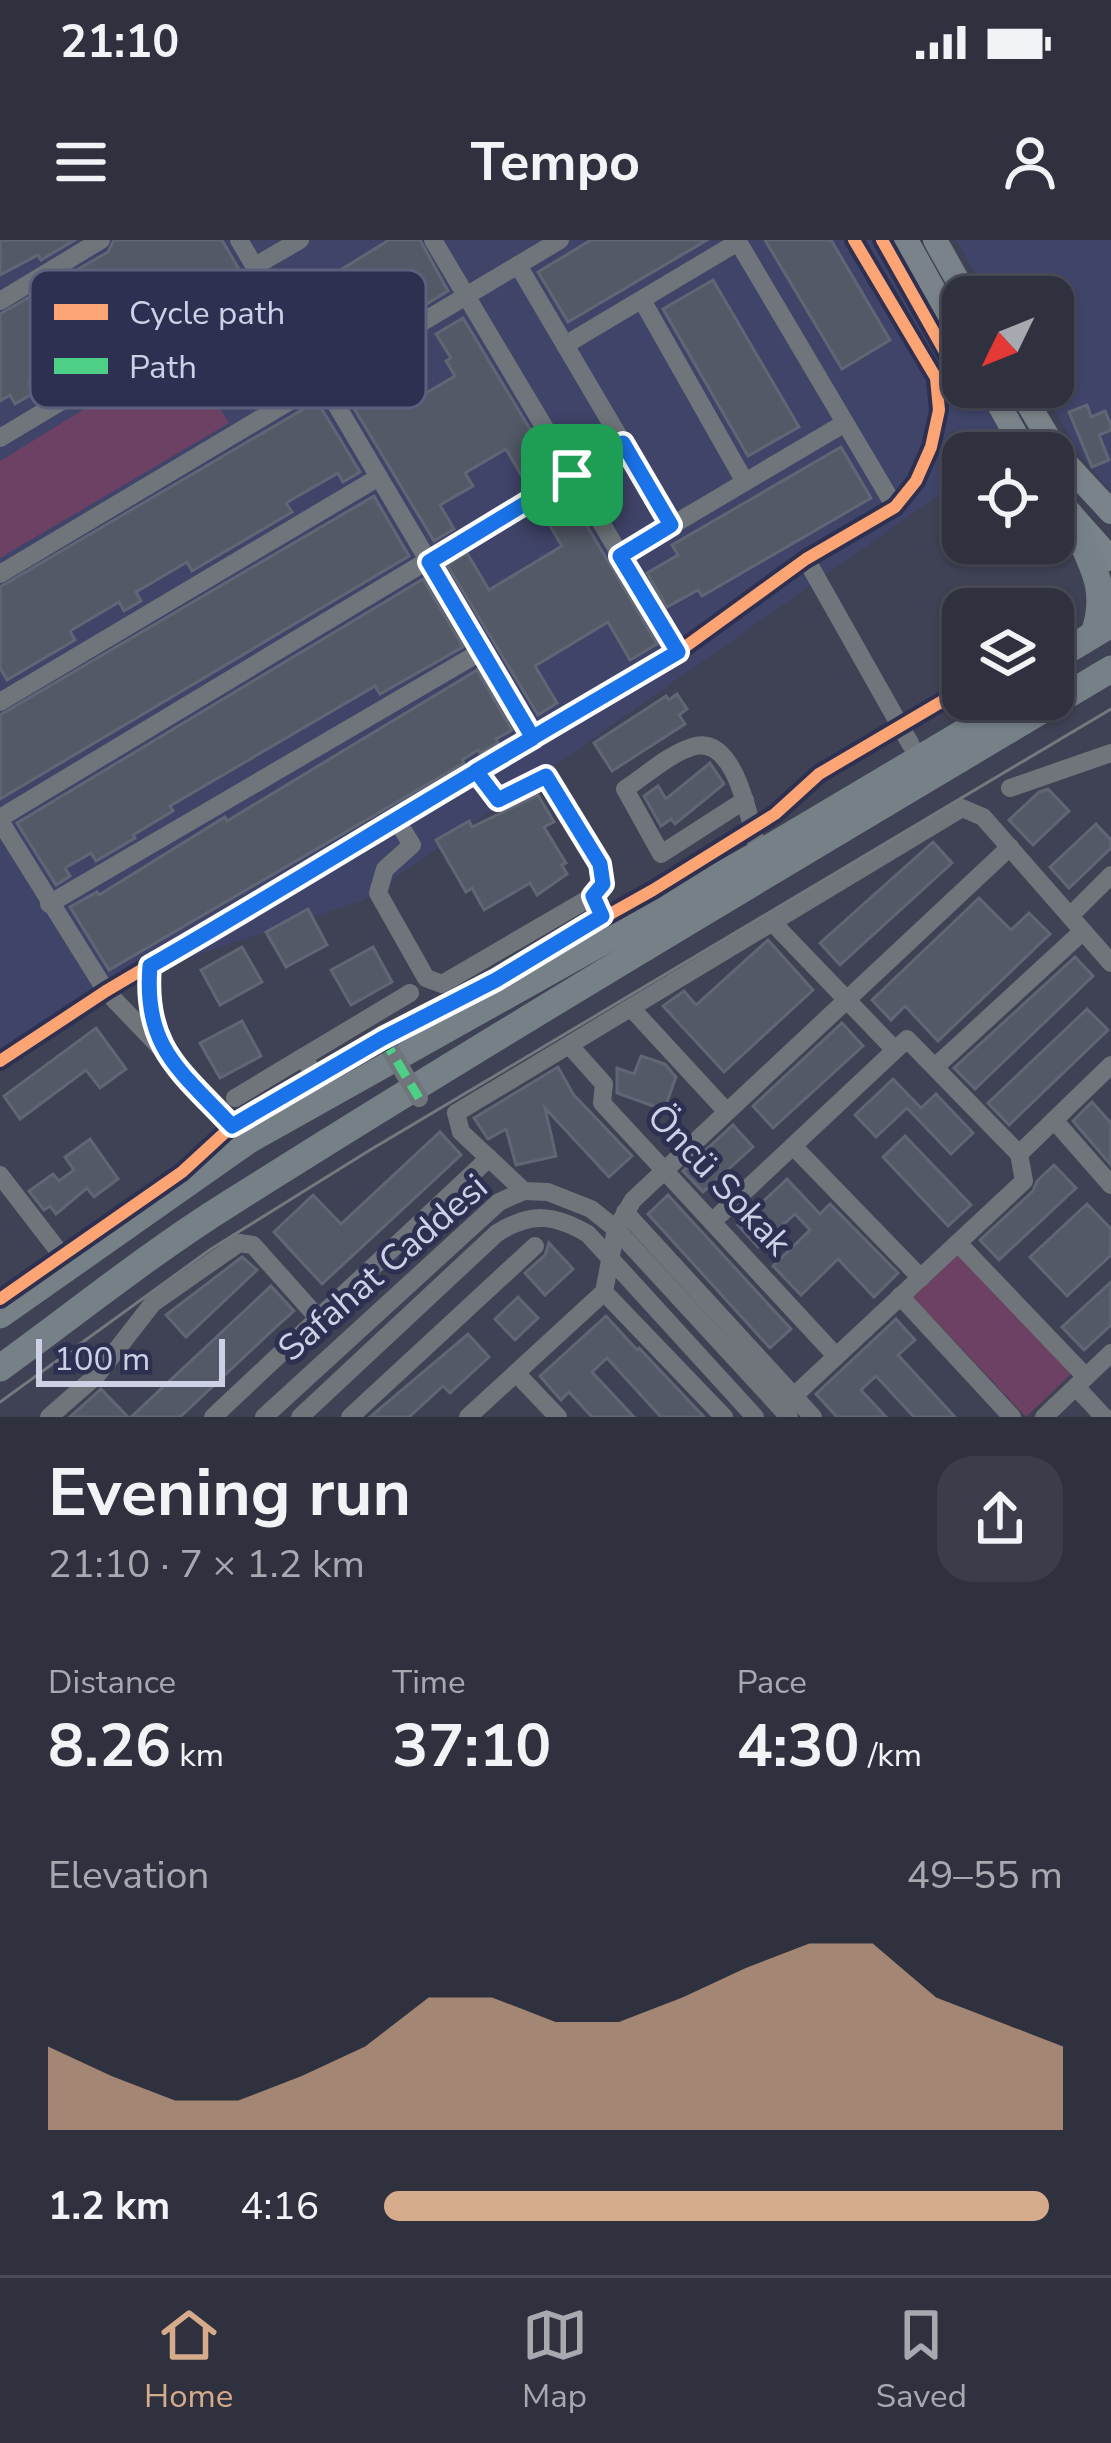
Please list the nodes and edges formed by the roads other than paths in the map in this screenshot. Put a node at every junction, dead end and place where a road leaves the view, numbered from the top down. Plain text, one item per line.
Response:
1 (100, 240) edge
2 (239, 240) edge
3 (300, 240) edge
4 (433, 240) edge
5 (560, 240) edge
6 (854, 240) edge
7 (905, 240) edge
8 (935, 240) edge
9 (738, 241) edge
10 (518, 265) junction
11 (51, 270) edge
12 (257, 270) edge
13 (263, 270) edge
14 (956, 276) edge
15 (30, 283) edge
16 (466, 296) junction
17 (642, 300) junction
18 (0, 301) edge
19 (942, 305) edge
20 (426, 321) edge
21 (565, 345) junction
22 (47, 408) edge
23 (282, 408) edge
24 (339, 408) edge
25 (1031, 408) edge
26 (845, 423) junction
27 (0, 438) edge
28 (623, 443) junction
29 (572, 475) junction
30 (379, 477) junction
31 (746, 482) junction
32 (895, 507) junction
33 (1111, 512) edge
34 (1074, 517) edge
35 (671, 525) junction
36 (1074, 525) edge
37 (620, 556) junction
38 (1111, 559) edge
39 (806, 560) junction
40 (429, 562) junction
41 (0, 574) edge
42 (1107, 633) edge
43 (1074, 649) edge
44 (482, 651) junction
45 (678, 652) junction
46 (1074, 662) edge
47 (1111, 669) edge
48 (1111, 688) edge
49 (0, 701) edge
50 (966, 720) edge
51 (986, 720) edge
52 (533, 738) junction
53 (1111, 753) edge
54 (931, 754) junction
55 (476, 771) junction
56 (1010, 788) dead end
57 (745, 800) junction
58 (0, 819) edge
59 (396, 819) junction
60 (756, 842) junction
61 (1010, 847) junction
62 (1111, 875) edge
63 (694, 890) junction
64 (593, 896) junction
65 (49, 904) junction
66 (773, 923) junction
67 (1077, 924) junction
68 (611, 936) junction
69 (637, 956) junction
70 (1111, 963) edge
71 (150, 966) junction
72 (106, 991) junction
73 (410, 993) dead end
74 (847, 999) junction
75 (632, 1009) junction
76 (383, 1038) dead end
77 (570, 1046) junction
78 (895, 1050) junction
79 (163, 1052) junction
80 (303, 1057) junction
81 (0, 1061) edge
82 (1111, 1065) edge
83 (935, 1067) junction
84 (327, 1093) junction
85 (235, 1098) dead end
86 (419, 1098) dead end
87 (727, 1112) junction
88 (1054, 1120) junction
89 (249, 1140) junction
90 (794, 1146) junction
91 (1018, 1154) junction
92 (488, 1159) junction
93 (666, 1169) junction
94 (0, 1175) edge
95 (1111, 1186) edge
96 (524, 1191) junction
97 (621, 1221) junction
98 (713, 1221) junction
99 (958, 1243) junction
100 (535, 1246) dead end
101 (610, 1256) junction
102 (70, 1266) junction
103 (921, 1278) junction
104 (604, 1292) junction
105 (901, 1296) junction
106 (0, 1316) edge
107 (319, 1318) junction
108 (1111, 1353) edge
109 (836, 1356) junction
110 (0, 1368) edge
111 (517, 1373) junction
112 (1081, 1382) junction
113 (788, 1407) edge
114 (750, 1415) edge
115 (50, 1417) edge
116 (213, 1417) edge
117 (264, 1417) edge
118 (300, 1417) edge
119 (350, 1417) edge
120 (468, 1417) edge
121 (558, 1417) edge
122 (724, 1417) edge
123 (813, 1417) edge
124 (1012, 1417) edge
125 (1044, 1417) edge
126 (1104, 1417) edge

1 - 11 street
2 - 12 street
3 - 13 street
4 - 16 street
5 - 10 street
6 - 32 street
7 - 19 main road
8 - 14 main road
9 - 17 street
9 - 26 street
10 - 16 street
10 - 21 street
15 - 18 street
16 - 20 street
16 - 29 street
17 - 21 street
17 - 31 street
21 - 28 street
22 - 27 street
23 - 41 street
24 - 30 street
25 - 33 main road
26 - 31 street
26 - 32 street
28 - 29 street
28 - 35 street
29 - 37 street
29 - 40 street
30 - 40 street
30 - 49 street
31 - 35 street
32 - 39 street
34 - 38 main road
35 - 37 street
36 - 42 highway
37 - 45 street
39 - 45 street
39 - 54 street
40 - 44 street
40 - 58 street
42 - 43 highway
42 - 46 highway
44 - 52 street
44 - 65 street
45 - 52 street
47 - 54 highway
48 - 69 highway
50 - 54 highway
51 - 54 highway
52 - 55 street
53 - 56 street
54 - 60 highway
54 - 63 highway
54 - 69 highway
55 - 59 street
55 - 64 street
57 - 57 street
57 - 60 street
58 - 65 street
59 - 64 street
59 - 71 street
60 - 63 highway
61 - 66 street
61 - 67 street
61 - 74 street
62 - 67 street
63 - 68 highway
64 - 68 street
65 - 72 street
66 - 74 street
66 - 75 street
67 - 70 street
67 - 83 street
68 - 84 highway
69 - 110 highway
71 - 72 street
71 - 79 street
72 - 79 street
72 - 81 street
73 - 80 street
74 - 78 street
74 - 87 street
75 - 77 street
75 - 87 street
76 - 86 street, bridge
77 - 92 street
77 - 93 street, Öncü Sokak
78 - 83 street
78 - 90 street
79 - 89 street
80 - 84 street
80 - 85 street
82 - 88 street
83 - 91 street
84 - 89 highway
87 - 93 street
88 - 91 street
88 - 95 street
89 - 102 highway
90 - 98 street
90 - 103 street
91 - 99 street
92 - 96 street
92 - 107 street
93 - 97 street
93 - 98 street, Öncü Sokak
94 - 102 street
96 - 97 street, Safahat Caddesi
96 - 117 street, Safahat Caddesi
97 - 101 street
97 - 113 street, Safahat Caddesi
98 - 109 street, Öncü Sokak
99 - 103 street
99 - 112 street
100 - 119 street
101 - 104 street
101 - 114 street, Safahat Caddesi
101 - 118 street, Safahat Caddesi
102 - 106 highway
103 - 105 street
104 - 111 street
104 - 122 street
105 - 109 street
105 - 124 street
107 - 115 street
107 - 116 street
108 - 112 street
109 - 113 street
111 - 120 street
111 - 121 street
112 - 125 street
112 - 126 street
113 - 123 street, Safahat Caddesi

